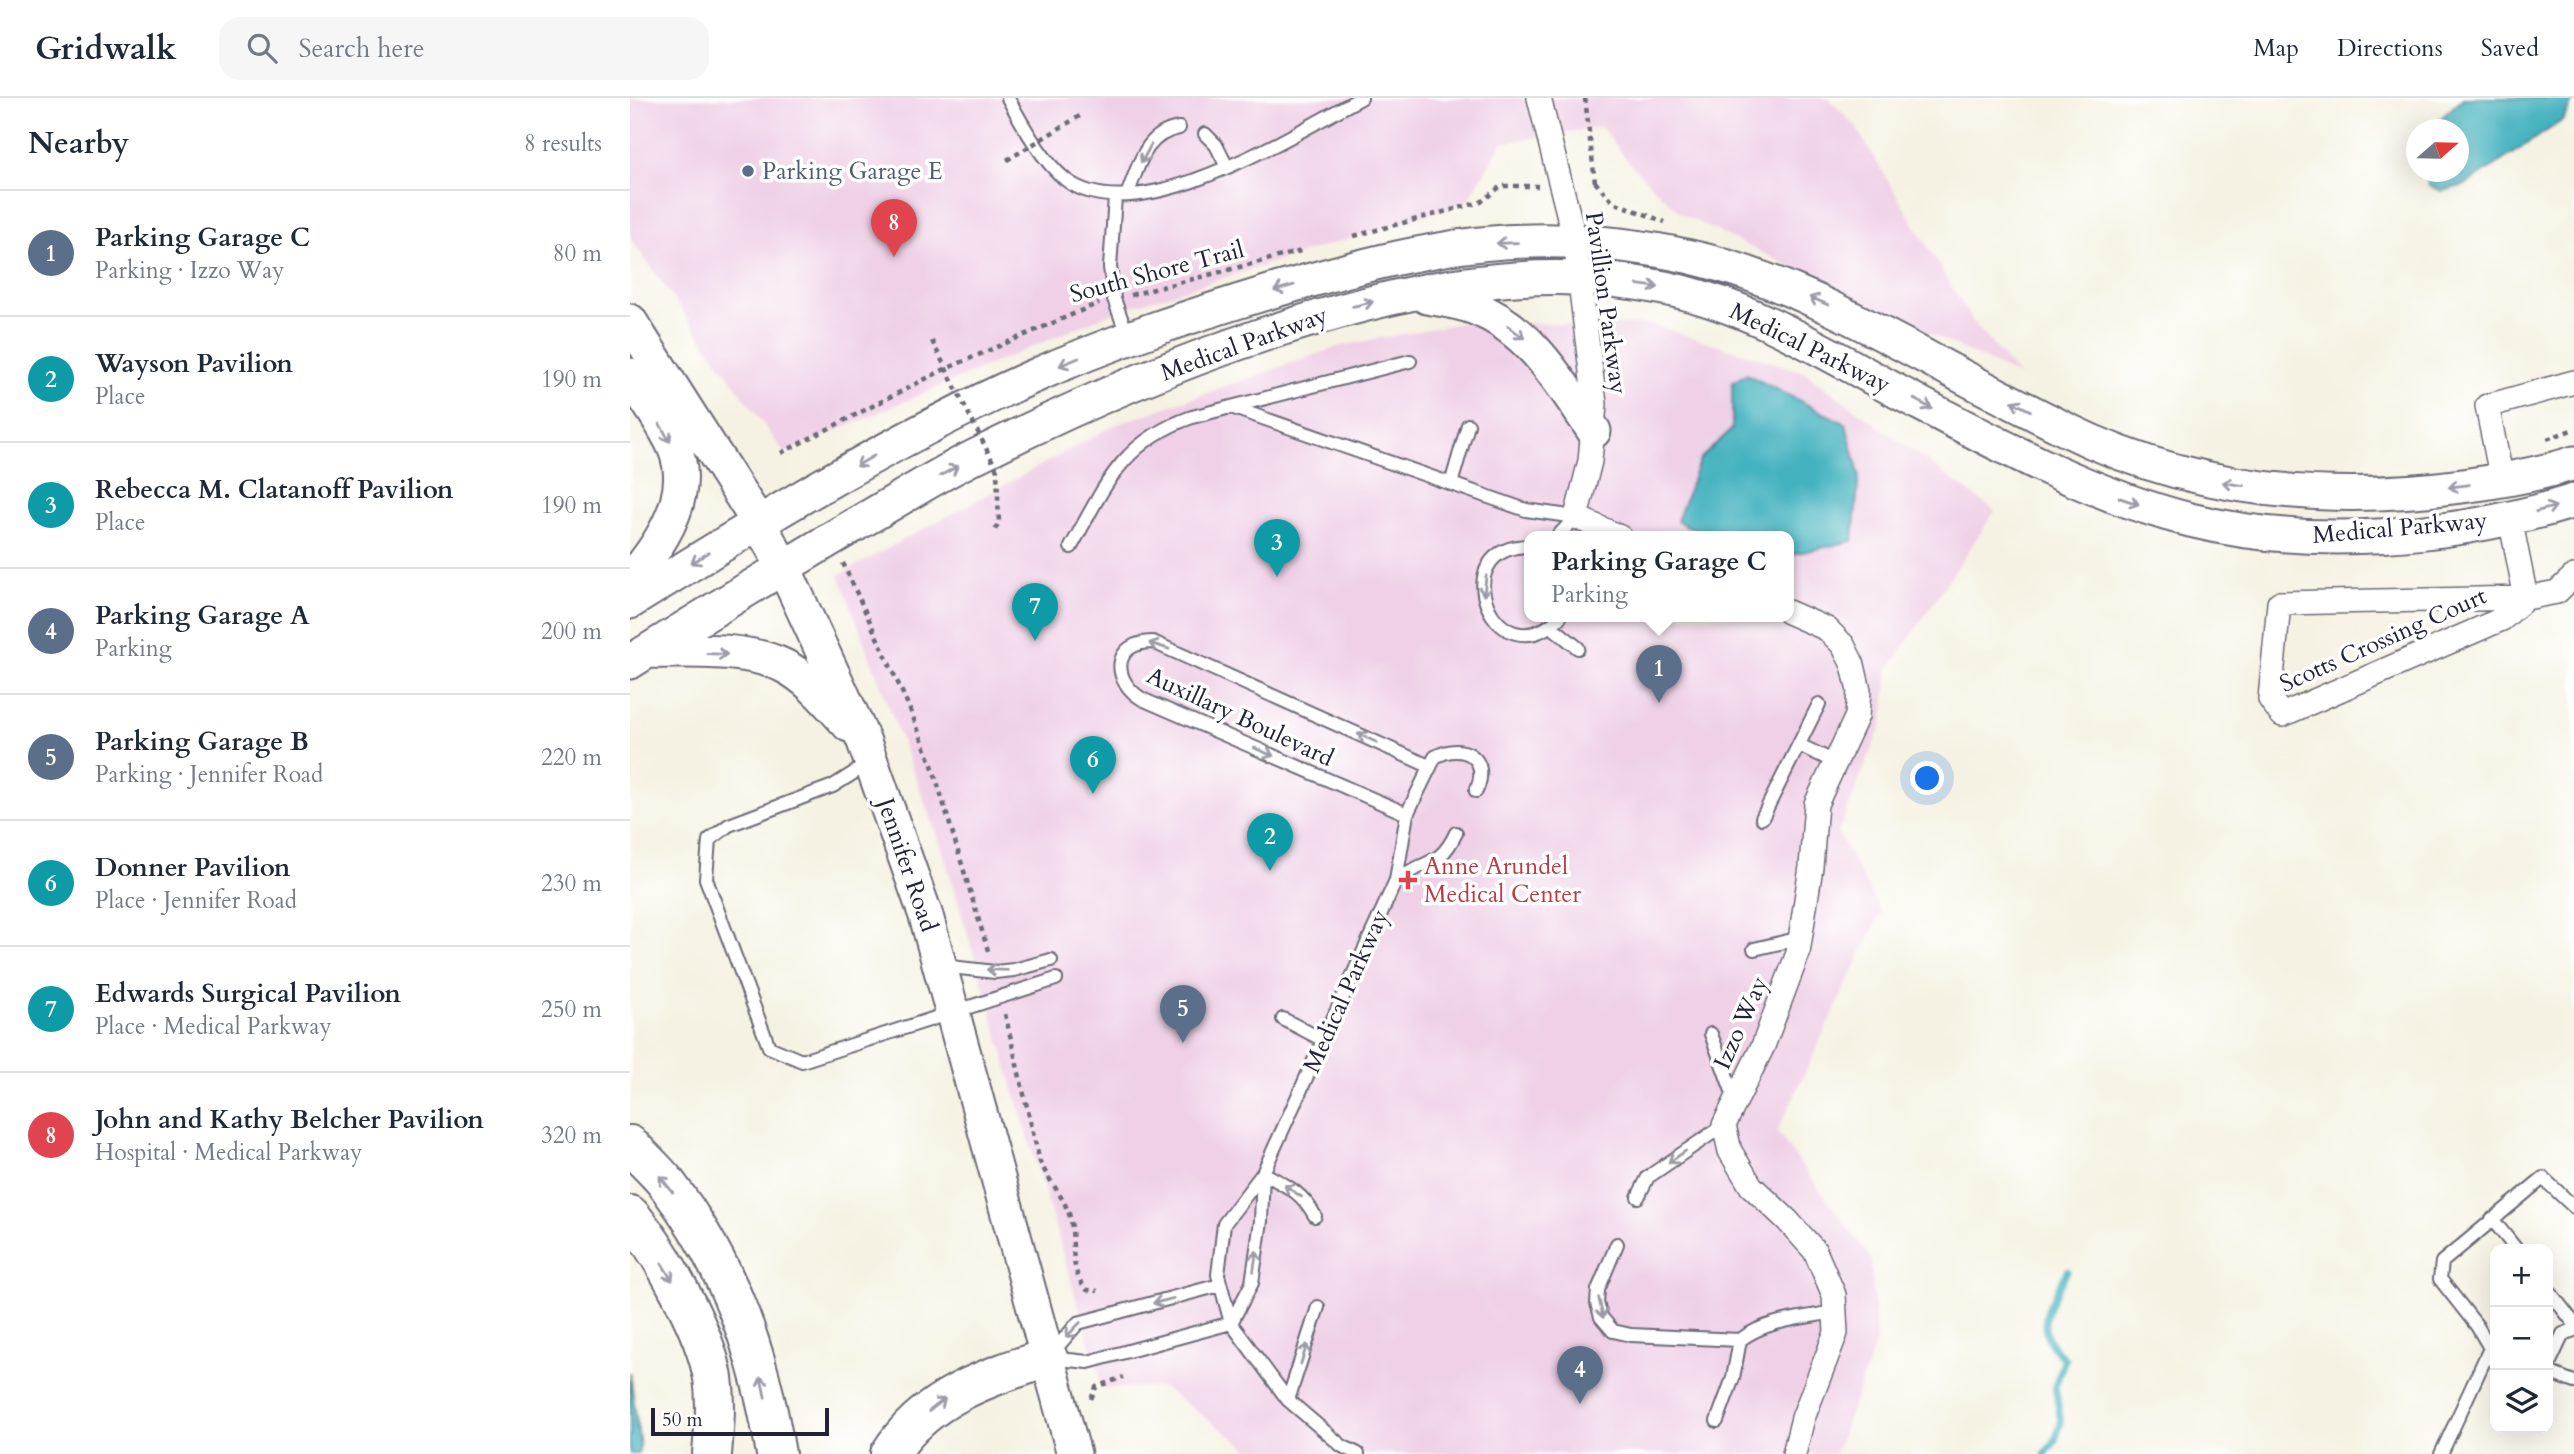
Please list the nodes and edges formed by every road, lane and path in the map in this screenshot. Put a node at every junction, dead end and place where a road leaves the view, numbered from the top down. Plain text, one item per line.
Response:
1 (1008, 98) edge
2 (1361, 98) edge
3 (1539, 98) edge
4 (1585, 98) edge
5 (1083, 114) dead end
6 (1179, 128) dead end
7 (1205, 134) dead end
8 (1007, 160) dead end
9 (1227, 167) junction
10 (1560, 186) junction
11 (1121, 196) junction
12 (1672, 224) dead end
13 (1348, 238) dead end
14 (1575, 241) junction
15 (1308, 249) dead end
16 (1580, 277) junction
17 (1407, 294) junction
18 (1114, 299) junction
19 (630, 321) edge
20 (1128, 337) junction
21 (932, 341) dead end
22 (1410, 361) dead end
23 (630, 375) edge
24 (2574, 382) edge
25 (1230, 407) junction
26 (1468, 425) dead end
27 (2574, 429) edge
28 (1594, 431) junction
29 (2543, 441) dead end
30 (781, 453) dead end
31 (2574, 463) edge
32 (2502, 480) junction
33 (1451, 484) junction
34 (2574, 501) edge
35 (1576, 517) junction
36 (2510, 518) junction
37 (758, 522) junction
38 (1562, 531) edge
39 (1607, 531) edge
40 (993, 533) dead end
41 (1524, 546) edge
42 (1071, 547) dead end
43 (843, 562) dead end
44 (783, 566) junction
45 (2574, 576) edge
46 (630, 580) edge
47 (2526, 598) junction
48 (630, 602) edge
49 (1794, 615) edge
50 (1556, 622) edge
51 (1578, 648) dead end
52 (639, 657) edge
53 (1819, 704) dead end
54 (1799, 745) junction
55 (867, 751) junction
56 (1835, 762) junction
57 (1429, 766) junction
58 (1476, 791) dead end
59 (1407, 814) junction
60 (1762, 818) dead end
61 (1456, 833) dead end
62 (1396, 880) junction
63 (1801, 938) junction
64 (1754, 949) dead end
65 (1051, 960) dead end
66 (991, 961) dead end
67 (941, 966) junction
68 (1056, 979) dead end
69 (955, 1014) junction
70 (1005, 1014) dead end
71 (1283, 1020) dead end
72 (1711, 1034) dead end
73 (1324, 1040) junction
74 (1735, 1099) junction
75 (1724, 1125) junction
76 (630, 1145) edge
77 (1263, 1173) junction
78 (1638, 1197) dead end
79 (2574, 1208) edge
80 (630, 1215) edge
81 (1315, 1216) dead end
82 (2492, 1219) junction
83 (1617, 1244) dead end
84 (2512, 1244) edge
85 (1220, 1285) junction
86 (1098, 1291) dead end
87 (2553, 1296) edge
88 (1318, 1307) dead end
89 (1835, 1312) junction
90 (2574, 1323) edge
91 (1231, 1324) junction
92 (2574, 1330) edge
93 (1741, 1340) junction
94 (2490, 1345) edge
95 (2490, 1355) edge
96 (2553, 1355) edge
97 (1048, 1358) junction
98 (2553, 1374) edge
99 (1123, 1377) dead end
100 (2574, 1382) edge
101 (1289, 1400) junction
102 (1093, 1409) dead end
103 (1717, 1422) dead end
104 (712, 1454) edge
105 (776, 1454) edge
106 (890, 1454) edge
107 (1074, 1454) edge
108 (1358, 1454) edge
109 (1794, 1454) edge
110 (2441, 1454) edge

1 - 11 lane
2 - 9 lane
3 - 10 street, Pavillion Parkway
4 - 12 path
5 - 8 path, bridge
6 -> 11 lane, Medical Parkway
7 - 9 lane
9 - 11 lane
10 - 13 path
10 - 14 street, Pavillion Parkway
11 - 18 lane, Medical Parkway
14 - 16 street, Pavillion Parkway
14 -> 20 main road, Medical Parkway
32 -> 14 main road, Medical Parkway
15 - 18 path, South Shore Trail
16 - 17 main road, Medical Parkway
16 - 28 street, Pavillion Parkway
16 -> 36 main road, Medical Parkway
17 -> 28 main road
44 -> 17 main road, Medical Parkway
18 - 20 lane, Medical Parkway
18 - 30 path, South Shore Trail
19 - 37 main road, Jennifer Road
20 -> 37 main road, Medical Parkway
21 - 40 path, bridge
22 - 25 lane
23 -> 46 main road
24 - 32 street
25 - 33 lane
25 - 42 lane
26 - 33 lane
27 - 29 path
28 - 35 street, Pavillion Parkway
31 - 32 main road, Medical Parkway
33 - 35 lane
36 -> 34 main road, Medical Parkway
35 - 38 lane
35 - 39 street
36 - 47 street, Scotts Crossing Court
37 - 44 main road, Jennifer Road
37 -> 48 main road, Medical Parkway
41 -> 50 lane
43 - 66 path
44 - 52 main road, Medical Parkway
44 - 55 main road, Jennifer Road
45 - 47 street
47 - 47 street, Scotts Crossing Court
49 - 56 street, Izzo Way
50 - 51 lane
52 -> 55 main road
53 - 54 lane
54 - 56 lane
54 - 60 lane
55 - 67 main road, Jennifer Road
55 - 69 lane
56 - 63 street, Izzo Way
57 - 58 lane
57 - 59 lane, Medical Parkway
57 -> 59 lane, Auxillary Boulevard
59 - 62 lane, Medical Parkway
61 - 62 lane
62 - 73 lane, Medical Parkway
63 - 64 lane
63 - 74 street, Izzo Way
65 -> 67 lane
67 - 69 main road, Jennifer Road
68 - 69 lane
69 - 97 main road, Jennifer Road
70 - 86 path
71 - 73 lane
72 - 74 lane
73 - 77 lane, Medical Parkway
74 - 75 street, Izzo Way
75 -> 78 lane
75 - 89 street
105 -> 76 highway
81 -> 77 lane
77 - 85 lane, Medical Parkway
91 -> 77 lane, Medical Parkway
79 - 82 lane
80 -> 104 highway
82 - 84 lane
82 - 94 lane
83 -> 93 lane
85 - 91 lane, Medical Parkway
85 -> 97 lane
87 - 90 lane
101 -> 88 lane
89 - 93 lane
89 - 109 street
91 - 97 lane
91 - 101 lane, Medical Parkway
92 - 96 lane
93 - 103 lane
95 - 110 lane
106 -> 97 highway
97 - 107 main road, Jennifer Road
98 - 100 lane
99 - 102 path
101 - 108 lane, Medical Parkway

